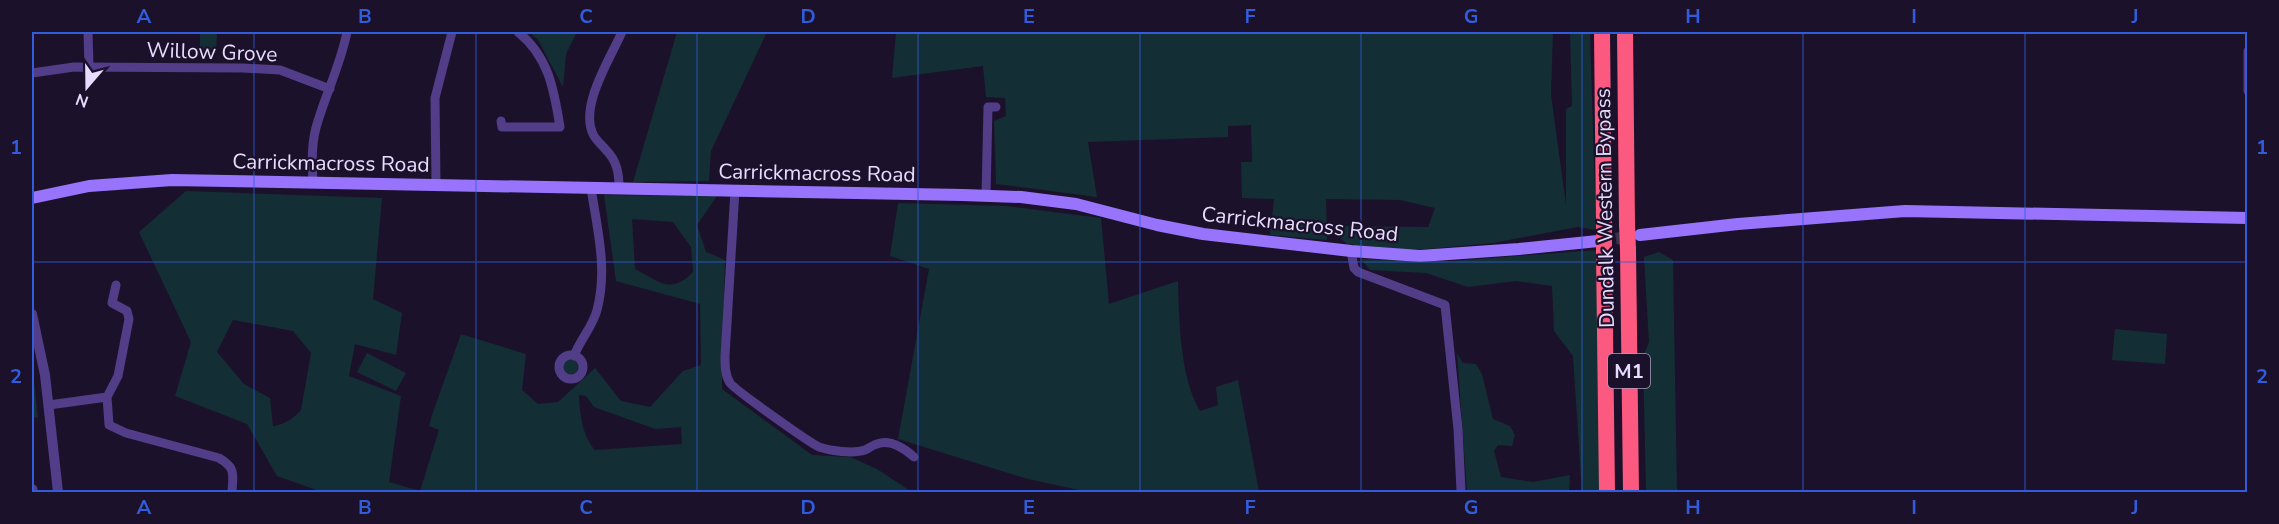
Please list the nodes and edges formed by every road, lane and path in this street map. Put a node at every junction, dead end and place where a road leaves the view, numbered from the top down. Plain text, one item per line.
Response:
1 (88, 32) edge
2 (347, 32) edge
3 (452, 32) edge
4 (518, 32) edge
5 (622, 32) edge
6 (1602, 32) edge
7 (1625, 32) edge
8 (2247, 51) edge
9 (89, 67) junction
10 (32, 73) edge
11 (330, 89) junction
12 (2247, 91) edge
13 (996, 107) dead end
14 (501, 121) dead end
15 (313, 183) junction
16 (436, 185) junction
17 (591, 188) junction
18 (619, 188) junction
19 (735, 190) junction
20 (986, 196) junction
21 (32, 198) edge
22 (2247, 218) edge
23 (1634, 230) junction
24 (1602, 240) junction
25 (1351, 251) junction
26 (116, 285) dead end
27 (32, 320) edge
28 (574, 356) dead end
29 (107, 397) junction
30 (49, 405) junction
31 (914, 457) dead end
32 (1461, 491) dead end
33 (58, 492) edge
34 (232, 492) edge
35 (1607, 492) edge
36 (1631, 492) edge

1 - 9 street
2 - 11 street
3 - 16 street
4 - 14 street
5 - 18 street
6 - 24 highway, Dundalk Western Bypass / M1
7 - 23 highway, Dundalk Western Bypass / M1
8 - 12 street
9 - 10 street, Willow Grove
9 - 11 street, Willow Grove
11 - 15 street
13 - 20 street
15 - 16 main road, Carrickmacross Road
15 - 21 main road, Carrickmacross Road
16 - 17 main road, Carrickmacross Road
17 - 18 main road, Carrickmacross Road
17 - 28 street
18 - 19 main road, Carrickmacross Road
19 - 20 main road, Carrickmacross Road
19 - 31 street
20 - 25 main road, Carrickmacross Road
22 - 23 main road
23 - 36 highway, Dundalk Western Bypass / M1, bridge
24 - 25 main road, Carrickmacross Road
24 - 35 highway, Dundalk Western Bypass / M1
25 - 32 street
26 - 29 street
27 - 30 street
29 - 30 street
29 - 34 street
30 - 33 street

